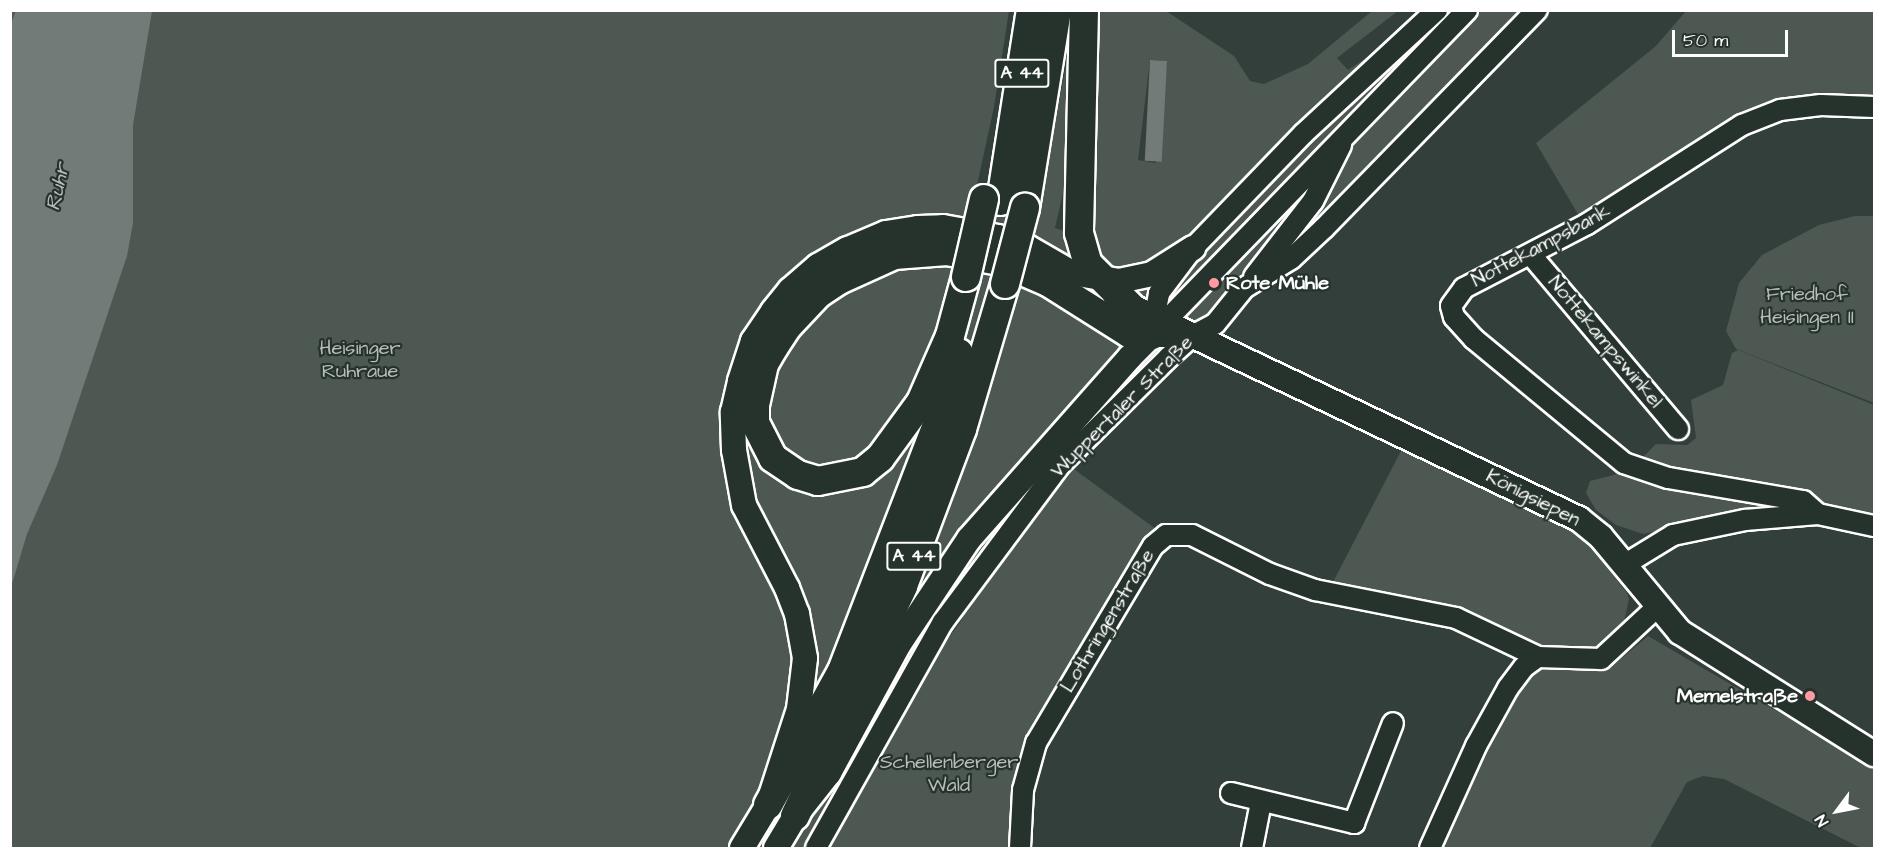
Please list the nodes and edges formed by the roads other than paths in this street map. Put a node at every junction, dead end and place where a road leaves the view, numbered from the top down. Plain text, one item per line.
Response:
1 (1031, 10) edge
2 (1057, 10) edge
3 (1084, 10) edge
4 (1437, 10) edge
5 (1467, 10) edge
6 (1537, 10) edge
7 (1875, 107) edge
8 (1348, 130) junction
9 (1003, 202) junction
10 (1194, 248) junction
11 (1531, 255) junction
12 (1072, 273) junction
13 (1100, 277) junction
14 (984, 279) junction
15 (1244, 288) junction
16 (1150, 321) junction
17 (1192, 336) junction
18 (1678, 429) dead end
19 (1818, 514) junction
20 (1875, 526) edge
21 (1624, 565) junction
22 (1657, 607) junction
23 (1538, 657) junction
24 (1393, 723) dead end
25 (1875, 754) edge
26 (1231, 793) dead end
27 (1261, 802) junction
28 (768, 805) junction
29 (795, 816) junction
30 (742, 849) edge
31 (776, 849) edge
32 (816, 849) edge
33 (1020, 849) edge
34 (1251, 849) edge
35 (1430, 849) edge

1 - 9 highway, A 44
2 - 9 highway, A 44
3 - 13 highway
4 - 10 street, Wuppertaler Straße
5 - 8 street, Wuppertaler Straße
6 - 15 street, Wuppertaler Straße
7 - 11 street, Nottekampsbank
8 - 15 street
8 - 16 street, Wuppertaler Straße
9 - 14 highway, A 44, bridge
9 - 14 highway, bridge
10 - 13 main road
10 - 16 street, Wuppertaler Straße
11 - 18 street, Nottekampswinkel
11 - 19 street, Nottekampsbank
12 - 13 main road
12 - 16 main road
12 - 28 main road
13 - 16 highway
14 - 16 highway
14 - 28 highway, A 44
14 - 29 highway, A 44
15 - 17 street, Wuppertaler Straße
16 - 17 main road, Königsiepen
16 - 29 main road
17 - 21 main road, Königsiepen
17 - 32 street, Wuppertaler Straße
19 - 20 street
19 - 21 street
21 - 22 main road, Königsiepen
22 - 23 street
22 - 25 main road, Königsiepen
23 - 33 street, Lothringenstraße
23 - 35 street
24 - 27 street
26 - 27 street
27 - 34 street
28 - 30 main road
29 - 31 main road

